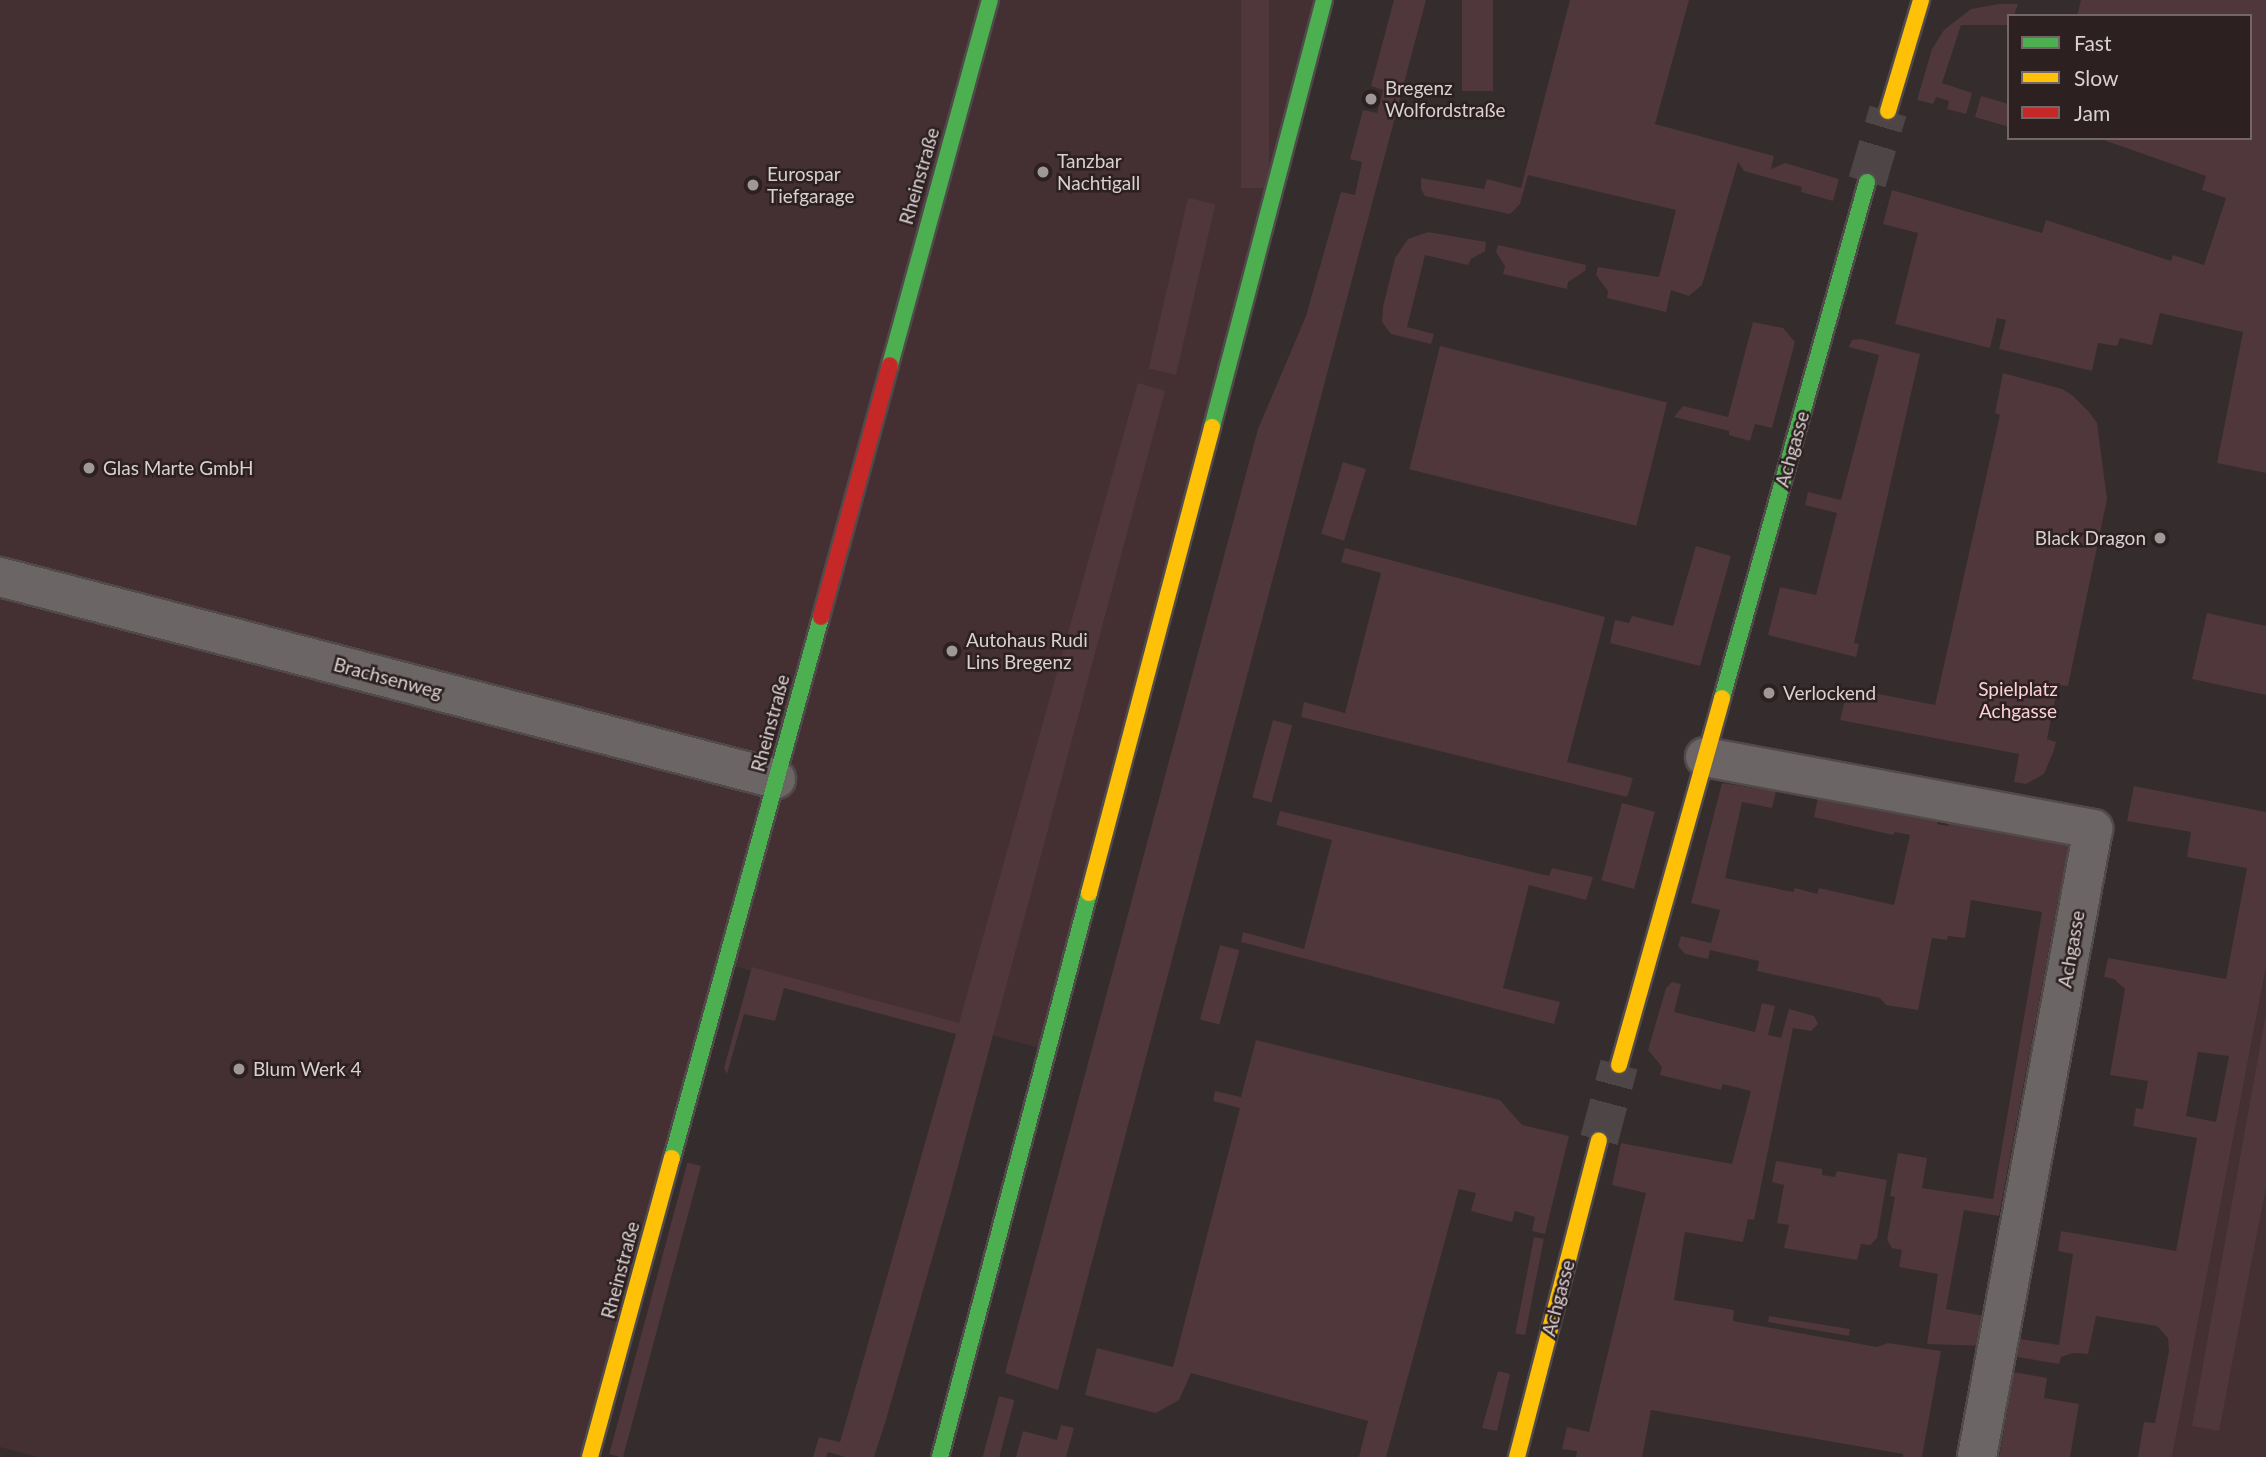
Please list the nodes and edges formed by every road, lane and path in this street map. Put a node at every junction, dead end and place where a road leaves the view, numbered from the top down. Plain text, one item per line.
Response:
1 (990, 0) edge
2 (1324, 0) edge
3 (1921, 0) edge
4 (1888, 111) tunnel mouth
5 (1867, 182) tunnel mouth
6 (0, 577) edge
7 (1705, 757) junction
8 (776, 779) junction
9 (1619, 1065) tunnel mouth
10 (1599, 1140) tunnel mouth
11 (590, 1457) edge
12 (940, 1457) edge
13 (1517, 1457) edge
14 (1977, 1457) edge

1 - 8 street, Rheinstraße
2 - 12 street
3 - 4 street
5 - 7 street, Achgasse
6 - 8 street, Brachsenweg
7 - 9 street, Achgasse
7 - 14 street, Achgasse
8 - 11 street, Rheinstraße
10 - 13 street, Achgasse

